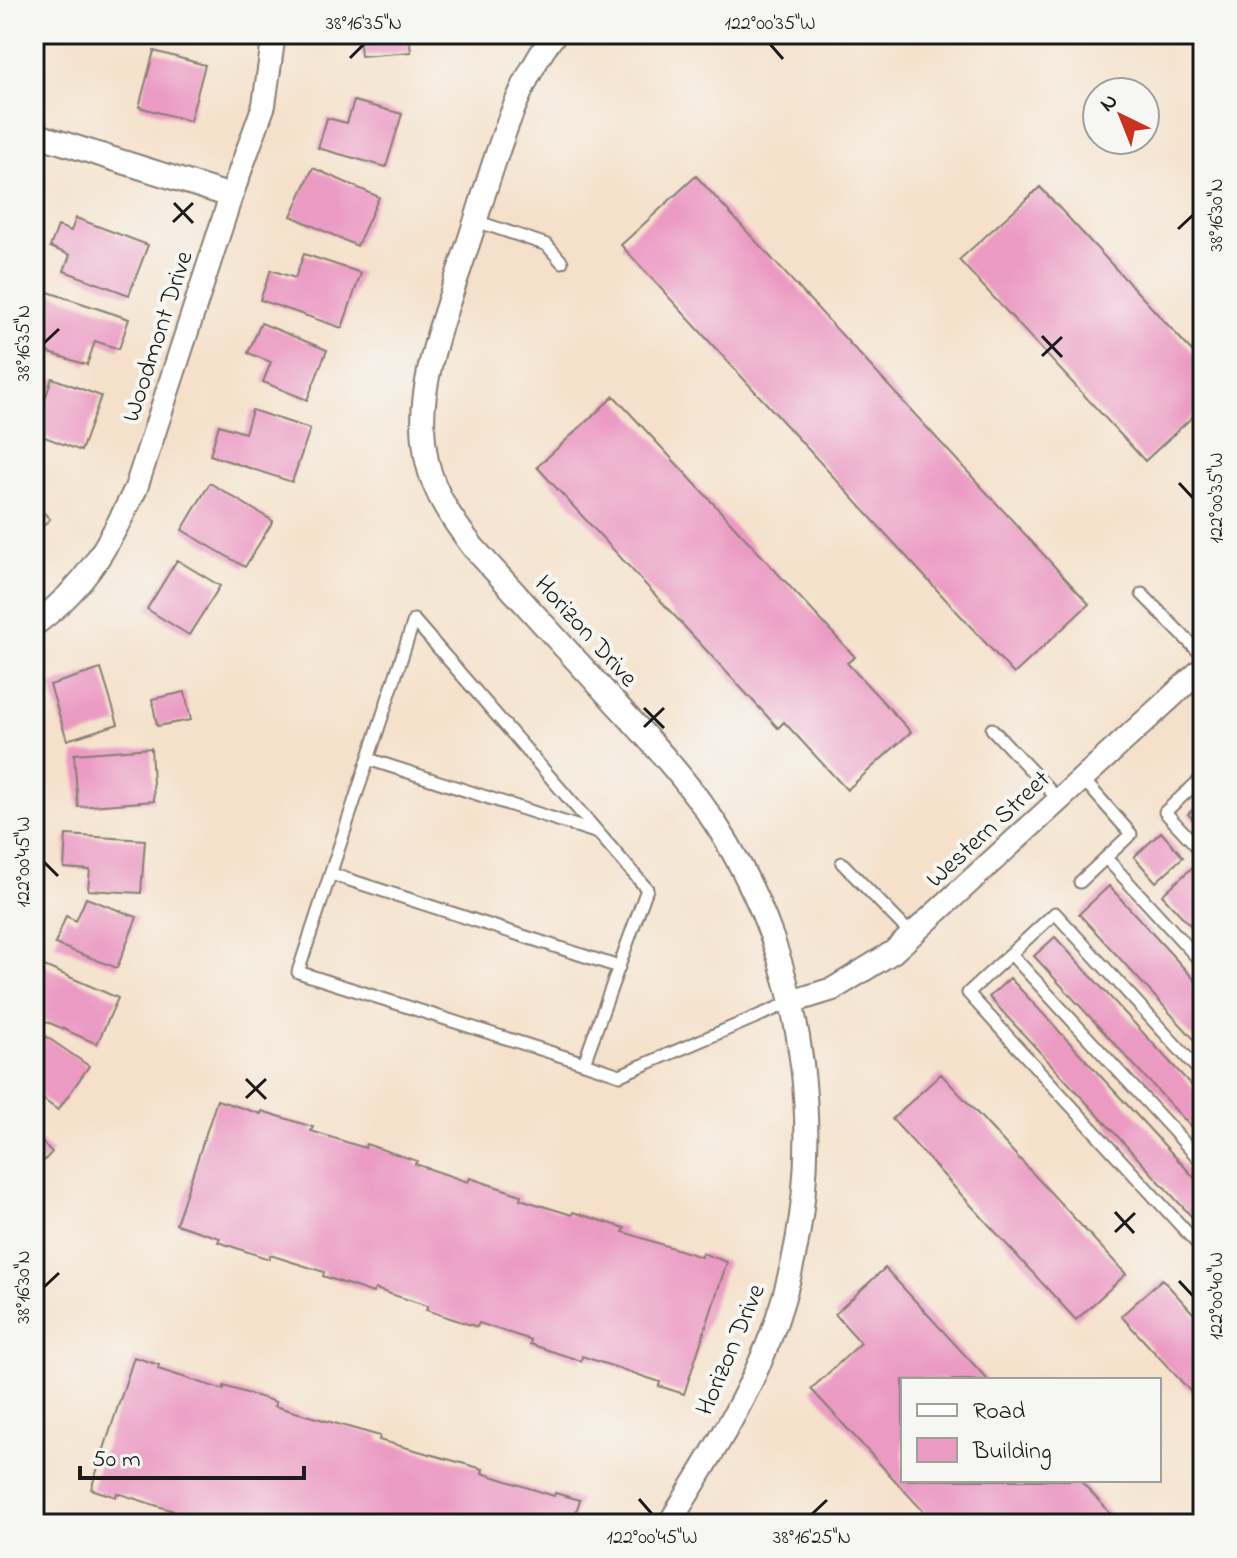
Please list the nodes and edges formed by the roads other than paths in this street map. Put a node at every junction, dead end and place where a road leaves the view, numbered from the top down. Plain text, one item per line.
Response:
1 (274, 34) edge
2 (555, 34) edge
3 (34, 134) edge
4 (231, 196) junction
5 (476, 221) junction
6 (562, 262) dead end
7 (1142, 594) dead end
8 (34, 625) edge
9 (1203, 656) edge
10 (1203, 668) edge
11 (992, 729) dead end
12 (368, 759) junction
13 (1203, 777) edge
14 (1082, 778) junction
15 (1059, 800) junction
16 (598, 833) junction
17 (1203, 853) edge
18 (1106, 858) junction
19 (842, 863) dead end
20 (331, 874) junction
21 (1080, 882) dead end
22 (912, 935) junction
23 (1011, 954) junction
24 (1203, 964) edge
25 (619, 967) junction
26 (791, 1002) junction
27 (584, 1063) junction
28 (1203, 1075) edge
29 (1203, 1163) edge
30 (1203, 1250) edge
31 (669, 1524) edge

1 - 4 street, Woodmont Drive
2 - 5 street, Horizon Drive
3 - 4 street
4 - 8 street, Woodmont Drive
5 - 6 lane
5 - 26 street, Horizon Drive
7 - 9 lane
10 - 14 street, Western Street
11 - 15 lane
12 - 16 lane
12 - 16 lane
12 - 20 lane
13 - 17 lane
14 - 15 street, Western Street
14 - 18 lane
15 - 22 street, Western Street
16 - 25 lane
18 - 21 lane
18 - 24 lane
19 - 22 lane
20 - 25 lane
20 - 27 lane
22 - 26 street, Western Street
23 - 28 lane
23 - 29 lane
23 - 30 lane
25 - 27 lane
26 - 27 lane
26 - 31 street, Horizon Drive

